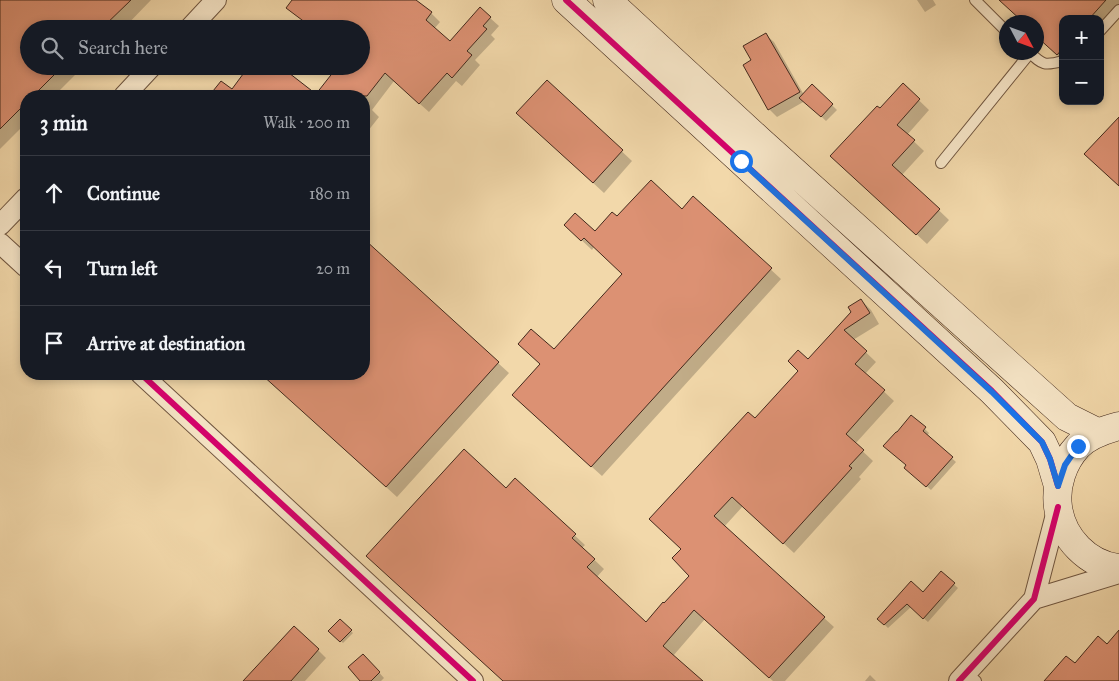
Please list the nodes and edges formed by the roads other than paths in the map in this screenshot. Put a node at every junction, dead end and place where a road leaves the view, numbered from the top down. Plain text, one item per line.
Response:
1 (216, 0) edge
2 (566, 0) edge
3 (608, 0) edge
4 (975, 0) edge
5 (1119, 10) edge
6 (197, 20) edge
7 (999, 24) edge
8 (1104, 27) edge
9 (1023, 60) edge
10 (1037, 60) edge
11 (1059, 62) edge
12 (144, 75) edge
13 (130, 90) edge
14 (941, 163) dead end
15 (20, 204) edge
16 (0, 225) edge
17 (0, 243) edge
18 (20, 261) edge
19 (147, 380) edge
20 (1108, 429) edge
21 (1058, 496) junction
22 (1119, 568) edge
23 (1119, 574) edge
24 (1034, 598) junction
25 (967, 678) edge
26 (472, 681) edge

1 - 6 street
2 - 21 street
3 - 20 street
4 - 7 lane
5 - 8 lane
9 - 14 lane
10 - 11 lane
12 - 13 street
15 - 16 street
17 - 18 street
19 - 26 street
20 - 21 street
21 - 22 street
21 - 24 street
23 - 24 street
24 - 25 street

